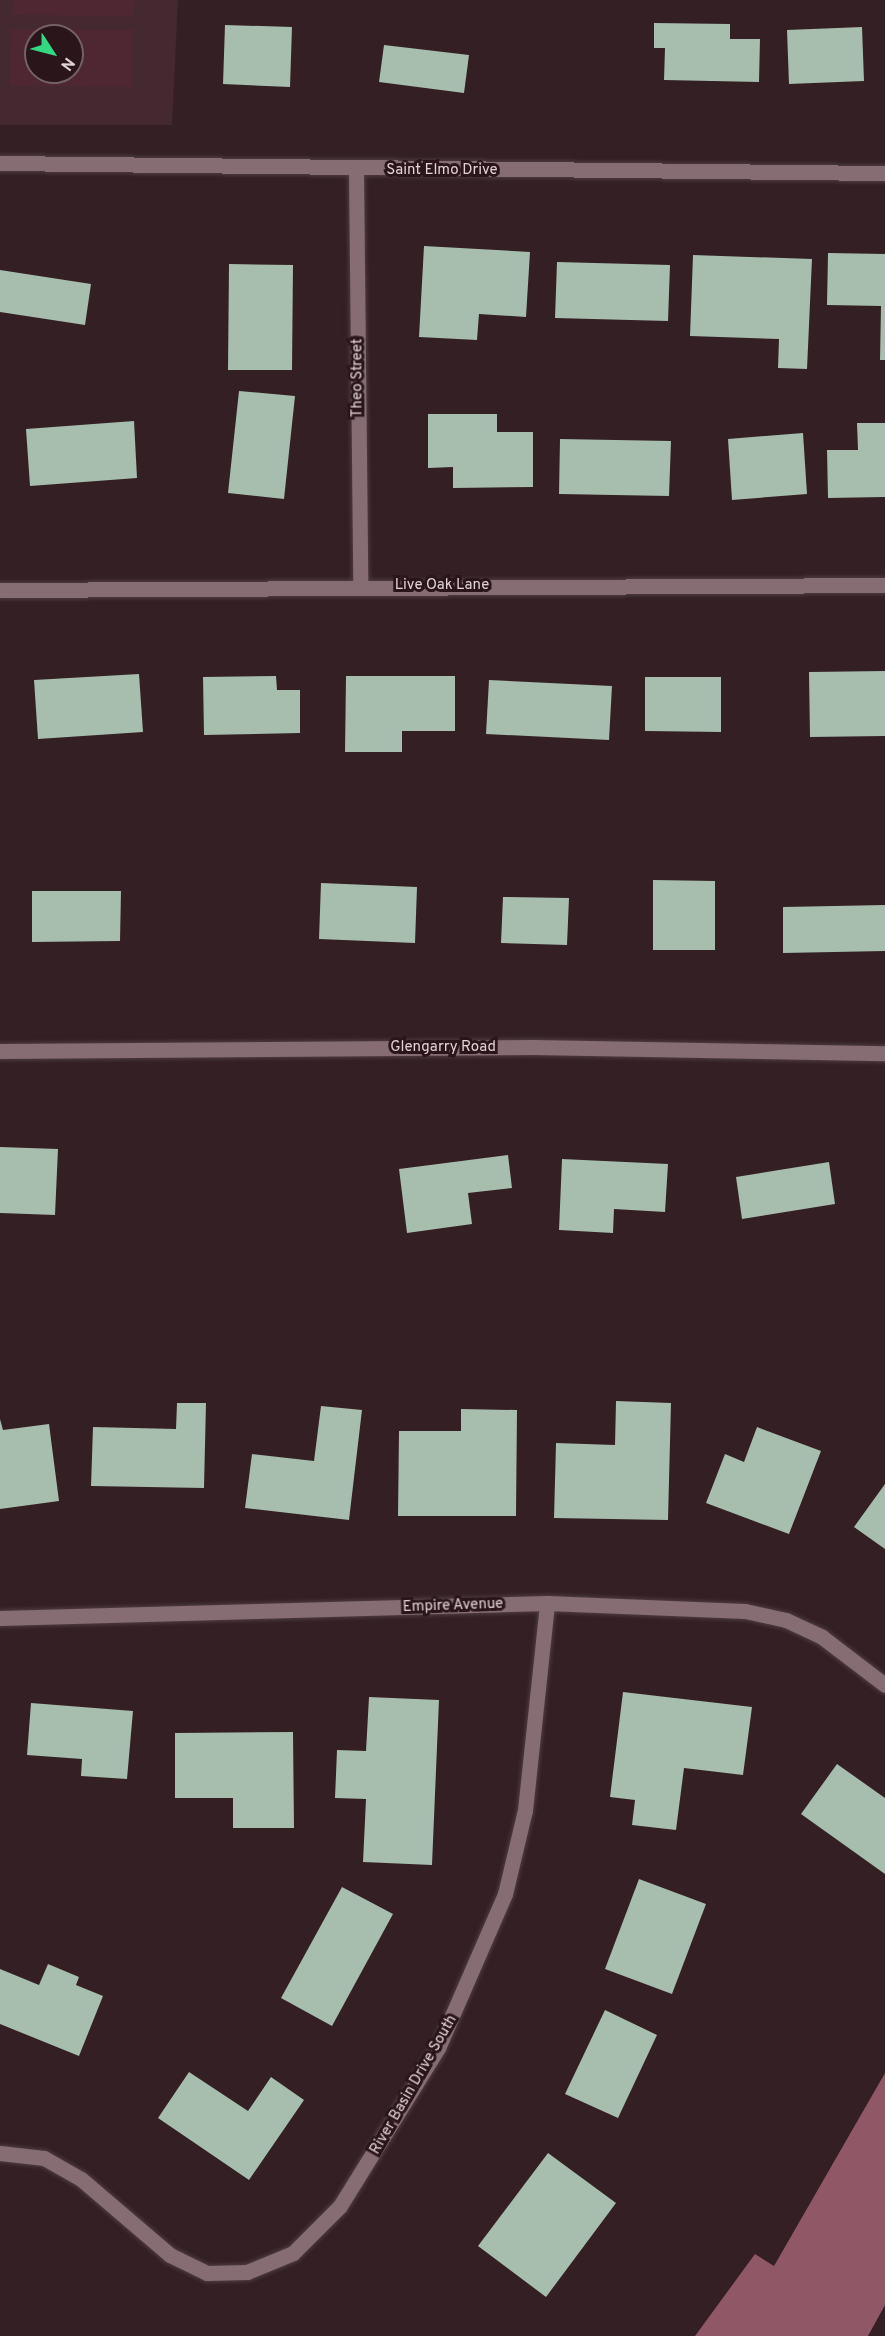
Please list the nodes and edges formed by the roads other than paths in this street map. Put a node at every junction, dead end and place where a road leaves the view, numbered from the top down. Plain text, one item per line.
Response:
1 (0, 163) edge
2 (356, 170) junction
3 (885, 173) edge
4 (885, 585) edge
5 (360, 586) junction
6 (0, 590) edge
7 (0, 1051) edge
8 (885, 1053) edge
9 (547, 1603) junction
10 (0, 1618) edge
11 (885, 1684) edge
12 (0, 2153) edge

1 - 2 street, Saint Elmo Drive
2 - 3 street, Saint Elmo Drive
2 - 5 street, Theo Street
4 - 5 street, Live Oak Lane
5 - 6 street, Live Oak Lane
7 - 8 street, Glengarry Road
9 - 10 street, Empire Avenue
9 - 11 street, Empire Avenue
9 - 12 street, River Basin Drive South

